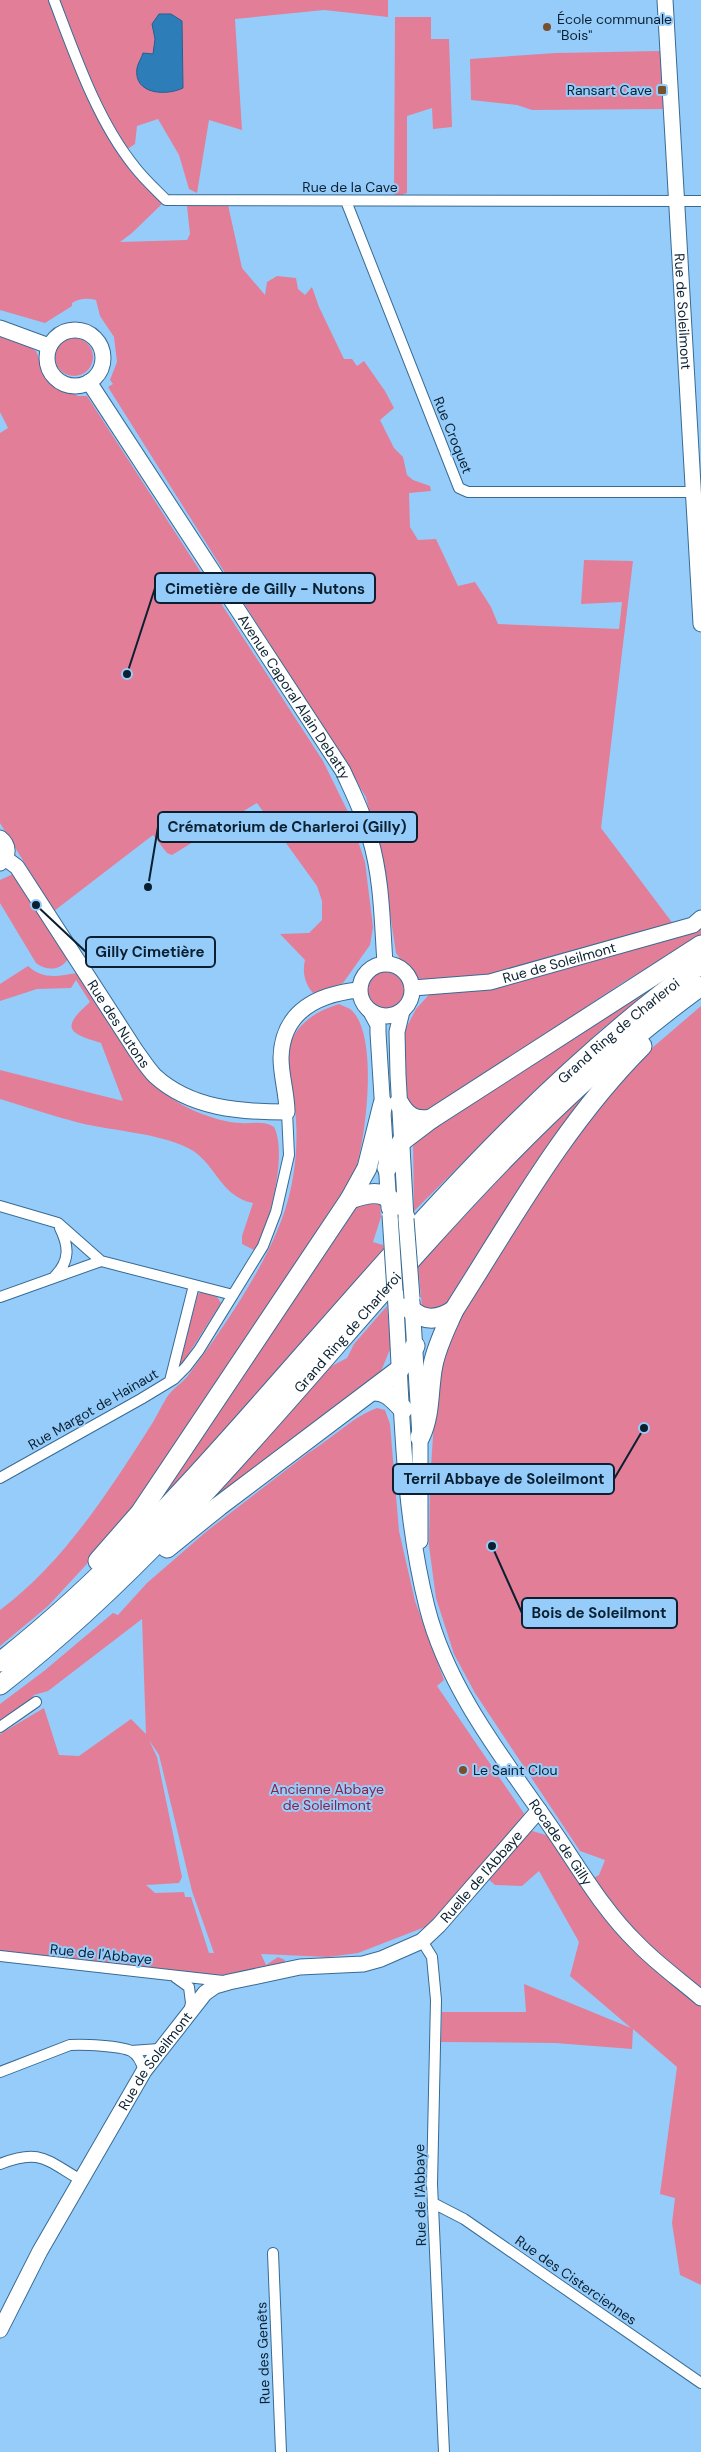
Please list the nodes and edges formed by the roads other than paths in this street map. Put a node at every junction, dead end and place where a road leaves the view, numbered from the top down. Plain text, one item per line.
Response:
1 (54, 0) edge
2 (665, 0) edge
3 (346, 201) junction
4 (701, 201) edge
5 (675, 202) junction
6 (0, 328) edge
7 (49, 346) junction
8 (89, 382) junction
9 (693, 492) junction
10 (701, 624) edge
11 (0, 838) edge
12 (3, 861) edge
13 (701, 918) edge
14 (701, 945) edge
15 (384, 963) junction
16 (701, 964) edge
17 (701, 986) edge
18 (413, 988) junction
19 (360, 990) junction
20 (685, 998) junction
21 (402, 1011) junction
22 (371, 1012) junction
23 (391, 1103) junction
24 (287, 1112) junction
25 (431, 1119) junction
26 (402, 1141) junction
27 (387, 1168) junction
28 (350, 1199) junction
29 (0, 1206) edge
30 (398, 1207) junction
31 (55, 1222) junction
32 (101, 1261) junction
33 (54, 1277) junction
34 (194, 1285) junction
35 (233, 1295) junction
36 (0, 1297) edge
37 (404, 1303) junction
38 (454, 1310) junction
39 (415, 1346) junction
40 (400, 1370) junction
41 (170, 1381) junction
42 (372, 1392) junction
43 (402, 1409) junction
44 (420, 1437) junction
45 (0, 1478) edge
46 (132, 1569) junction
47 (420, 1577) junction
48 (47, 1624) junction
49 (0, 1662) edge
50 (0, 1685) edge
51 (36, 1702) dead end
52 (0, 1727) edge
53 (539, 1810) junction
54 (422, 1941) junction
55 (0, 1956) edge
56 (172, 1975) junction
57 (229, 1982) junction
58 (701, 1998) edge
59 (189, 2012) junction
60 (160, 2049) junction
61 (132, 2051) junction
62 (144, 2071) junction
63 (0, 2072) edge
64 (0, 2164) edge
65 (81, 2180) junction
66 (433, 2203) junction
67 (273, 2253) dead end
68 (0, 2330) edge
69 (701, 2383) edge
70 (280, 2452) edge
71 (444, 2452) edge

1 - 3 street, Rue de la Cave
2 - 5 main road, Rue de Soleilmont
3 - 5 street, Rue de la Cave
3 - 9 street, Rue Croquet
4 - 5 street, Rue de la Cave
5 - 9 main road, Rue de Soleilmont
6 - 7 main road
7 - 8 main road
7 - 8 main road
8 - 15 main road, Avenue Caporal Alain Debatty
9 - 10 main road, Rue de Soleilmont
11 - 12 main road
12 - 24 main road, Rue des Nutons
13 - 18 main road, Rue de Soleilmont
14 - 25 highway
15 - 18 main road
15 - 19 main road
16 - 48 highway, Grand Ring de Charleroi
17 - 20 highway, Grand Ring de Charleroi
18 - 21 main road
19 - 22 main road
19 - 24 main road
20 - 38 highway
20 - 46 highway, Grand Ring de Charleroi
21 - 22 main road
21 - 23 main road
22 - 23 main road
23 - 25 highway
23 - 26 main road
23 - 27 main road
23 - 28 highway
24 - 35 street, Rue Margot de Hainaut
25 - 26 highway
26 - 27 highway
26 - 30 main road
27 - 30 main road
28 - 30 highway
28 - 48 highway
29 - 31 street
30 - 37 main road, bridge
31 - 32 street
31 - 33 street
32 - 33 street
32 - 34 street
33 - 36 street
34 - 35 street
34 - 41 street
35 - 41 street, Rue Margot de Hainaut
37 - 38 highway
37 - 39 main road
37 - 40 main road
38 - 44 highway
39 - 40 highway
39 - 44 main road
40 - 42 highway
40 - 43 main road
41 - 45 street, Rue Margot de Hainaut
42 - 43 highway
42 - 46 highway
43 - 47 main road
44 - 47 main road
46 - 50 highway, Grand Ring de Charleroi
47 - 53 main road, Rocade de Gilly
48 - 49 highway, Grand Ring de Charleroi
51 - 52 street
53 - 54 main road, Ruelle de l'Abbaye
53 - 58 main road, Rocade de Gilly
54 - 57 main road, Rue de Soleilmont
54 - 66 street, Rue de l'Abbaye
55 - 56 street, Rue de l'Abbaye
56 - 57 street, Rue de l'Abbaye
56 - 59 street
57 - 59 main road, Rue de Soleilmont
59 - 60 main road, Rue de Soleilmont
60 - 61 street
60 - 62 main road, Rue de Soleilmont
61 - 62 street
61 - 63 street
62 - 65 main road, Rue de Soleilmont
64 - 65 street
65 - 68 main road, Rue de Soleilmont
66 - 69 street, Rue des Cisterciennes
66 - 71 street, Rue de l'Abbaye
67 - 70 street, Rue des Genêts

